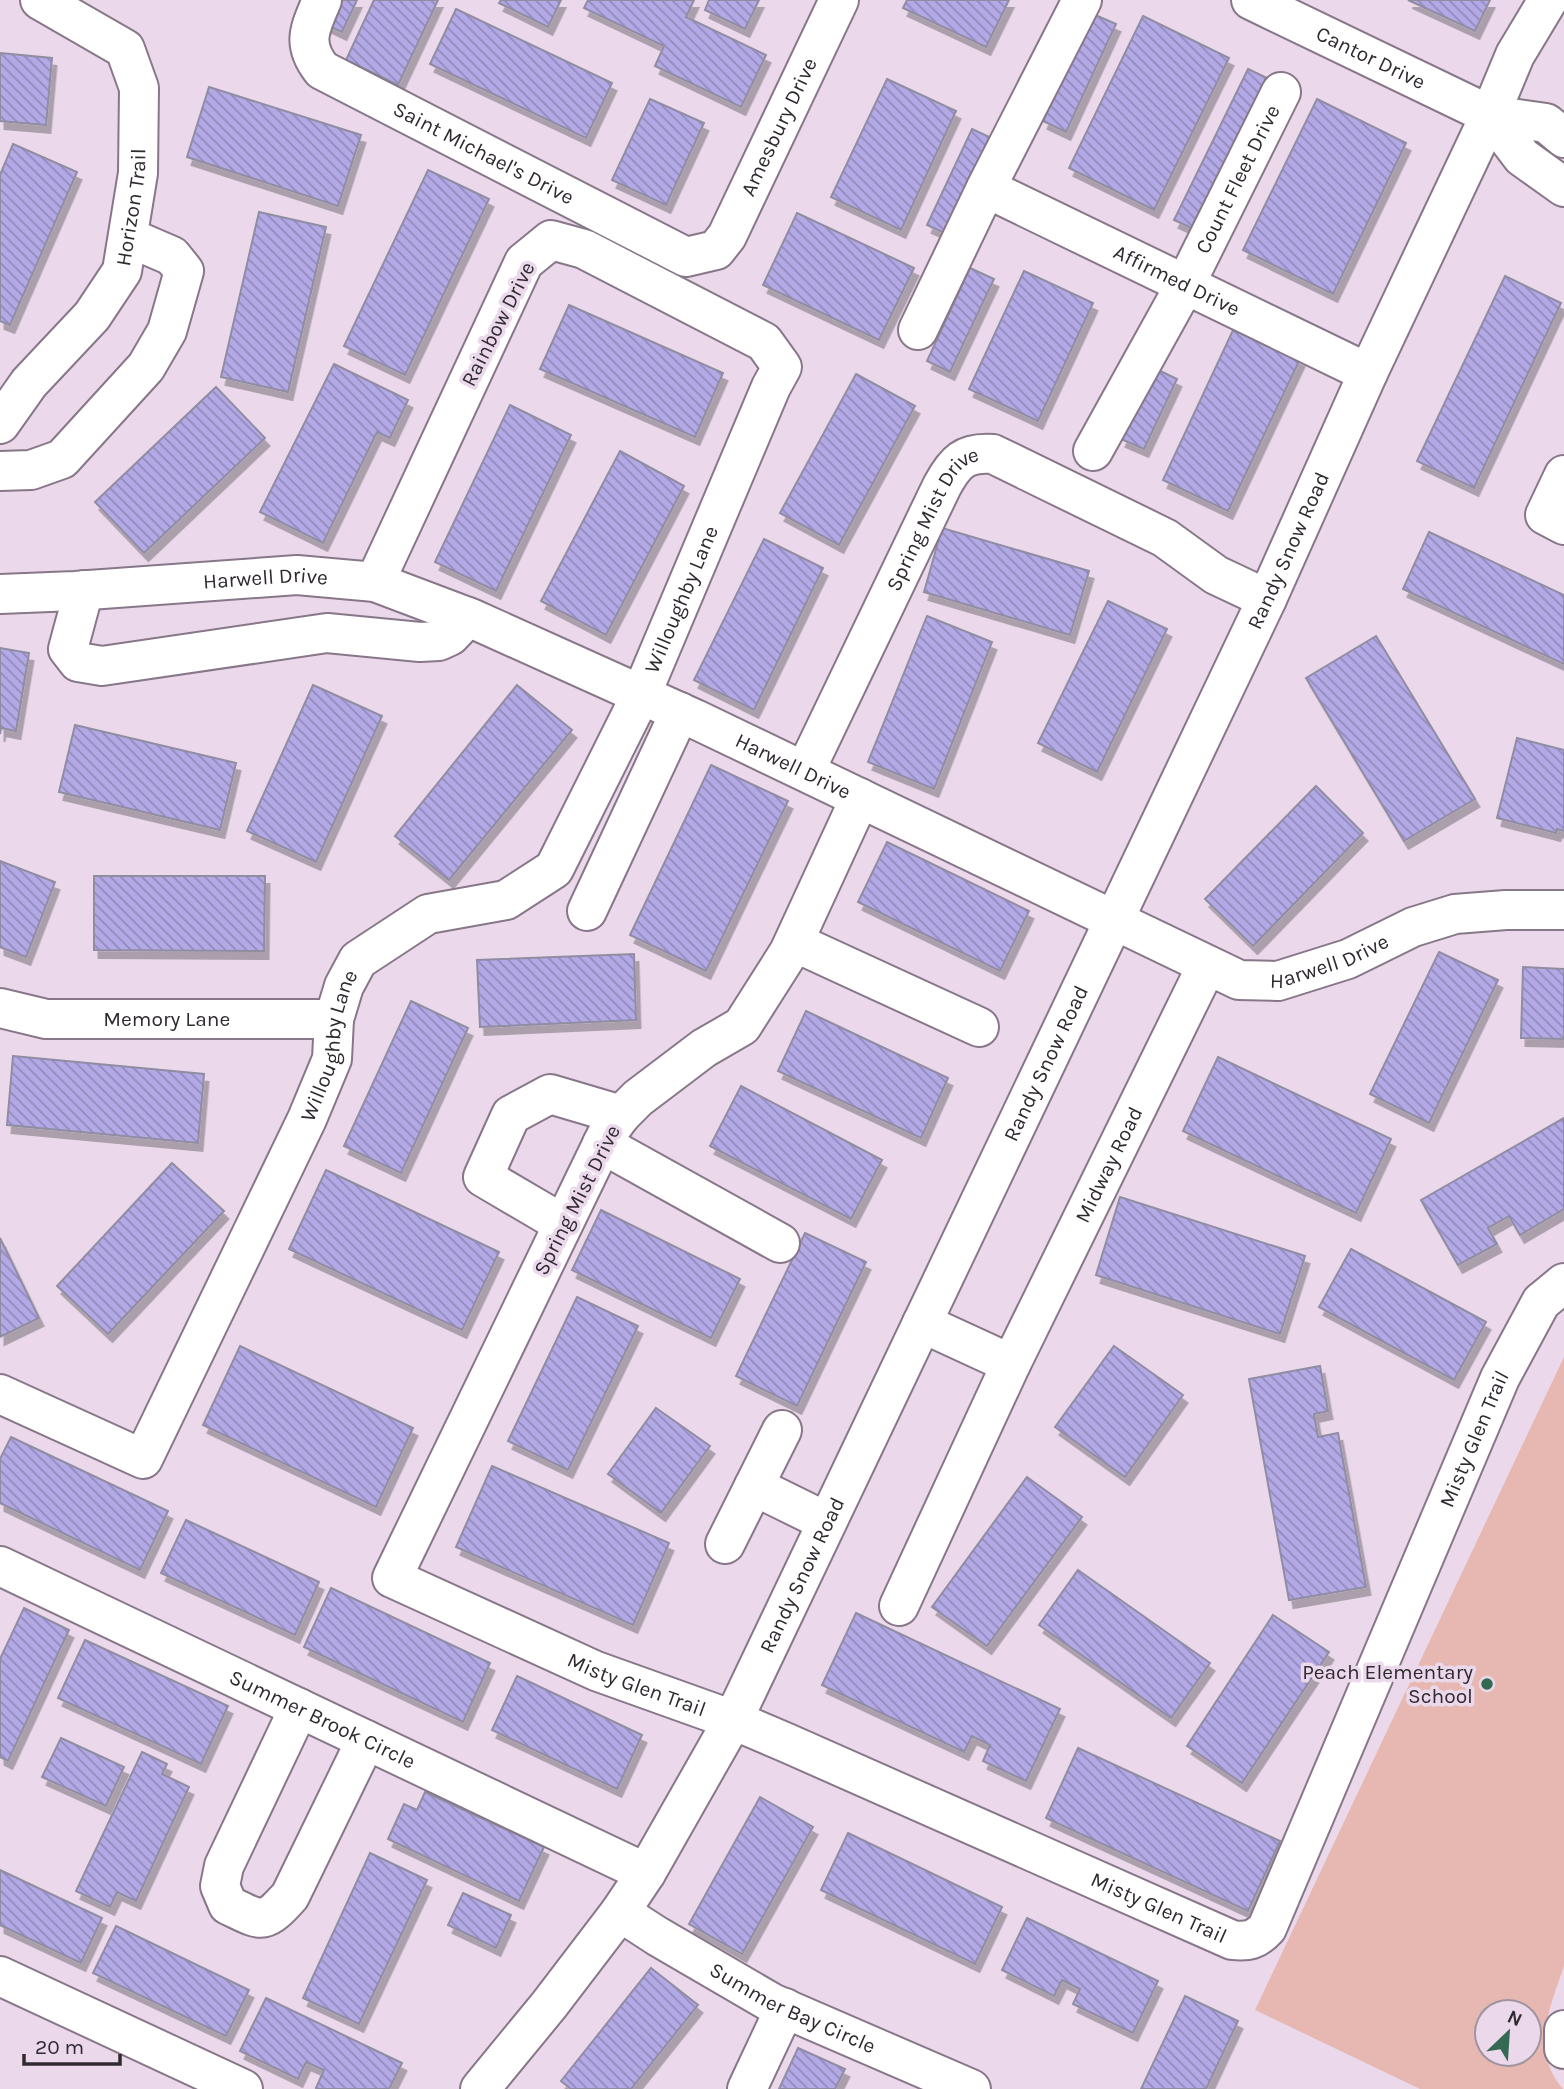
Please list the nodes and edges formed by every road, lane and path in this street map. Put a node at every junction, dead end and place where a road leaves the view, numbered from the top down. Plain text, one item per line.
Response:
1 (40, 0) edge
2 (321, 0) edge
3 (839, 0) edge
4 (1082, 0) edge
5 (1251, 0) edge
6 (1548, 0) edge
7 (1281, 92) dead end
8 (1490, 115) junction
9 (1564, 138) edge
10 (1564, 187) edge
11 (986, 188) junction
12 (128, 237) junction
13 (716, 250) joint
14 (1185, 285) junction
15 (918, 330) dead end
16 (782, 367) joint
17 (1368, 373) junction
18 (0, 424) edge
19 (1093, 451) dead end
20 (0, 471) edge
21 (1564, 475) edge
22 (1564, 524) edge
23 (375, 582) junction
24 (84, 590) junction
25 (0, 594) edge
26 (1267, 599) junction
27 (468, 617) junction
28 (640, 695) junction
29 (680, 712) junction
30 (805, 771) junction
31 (860, 798) junction
32 (1564, 910) edge
33 (587, 911) dead end
34 (1115, 920) junction
35 (794, 942) junction
36 (1207, 965) junction
37 (0, 1008) edge
38 (334, 1019) junction
39 (979, 1027) dead end
40 (611, 1130) junction
41 (563, 1224) junction
42 (780, 1243) dead end
43 (1564, 1283) edge
44 (922, 1323) junction
45 (1011, 1364) junction
46 (0, 1394) edge
47 (782, 1430) dead end
48 (754, 1486) junction
49 (827, 1522) junction
50 (725, 1544) dead end
51 (0, 1566) edge
52 (392, 1578) joint
53 (899, 1606) dead end
54 (299, 1708) junction
55 (733, 1720) junction
56 (366, 1740) junction
57 (646, 1873) junction
58 (620, 1912) junction
59 (0, 1976) edge
60 (785, 2008) junction
61 (1564, 2030) edge
62 (1564, 2049) edge
63 (243, 2089) edge
64 (480, 2089) edge
65 (747, 2089) edge
66 (971, 2089) edge

1 - 12 street, Horizon Trail
2 - 13 street, Saint Michael's Drive
3 - 13 street, Amesbury Drive
4 - 11 street
5 - 8 street, Cantor Drive
6 - 8 street, Randy Snow Road
7 - 14 street, Count Fleet Drive
8 - 9 street
8 - 10 street
8 - 17 street, Randy Snow Road
11 - 14 street, Affirmed Drive
11 - 15 street
12 - 18 street, Horizon Trail
12 - 20 street
14 - 17 street, Affirmed Drive
14 - 19 street, Count Fleet Drive
16 - 23 street, Rainbow Drive
16 - 28 street, Willoughby Lane
17 - 26 street, Randy Snow Road
21 - 22 street
23 - 24 street, Harwell Drive
23 - 27 street, Harwell Drive
24 - 25 street, Harwell Drive
24 - 27 street
26 - 30 street, Spring Mist Drive
26 - 34 street, Randy Snow Road
27 - 28 street, Harwell Drive
28 - 29 street, Harwell Drive
28 - 38 street, Willoughby Lane
29 - 30 street, Harwell Drive
29 - 33 street
30 - 31 street, Harwell Drive
31 - 34 street, Harwell Drive
31 - 35 street, Spring Mist Drive
32 - 36 street, Harwell Drive
34 - 36 street, Harwell Drive
34 - 44 street, Randy Snow Road
35 - 39 street
35 - 40 street, Spring Mist Drive
36 - 45 street, Midway Road
37 - 38 street, Memory Lane
38 - 46 street, Willoughby Lane
40 - 41 street, Spring Mist Drive
40 - 41 street
40 - 42 street
41 - 52 street, Spring Mist Drive
43 - 55 street, Misty Glen Trail
44 - 45 street
44 - 49 street, Randy Snow Road
45 - 53 street, Midway Road
47 - 48 street
48 - 49 street
48 - 50 street
49 - 55 street, Randy Snow Road
51 - 54 street, Summer Brook Circle
52 - 55 street, Misty Glen Trail
54 - 56 street, Summer Brook Circle
54 - 56 street
55 - 57 street, Randy Snow Road
56 - 57 street, Summer Brook Circle
57 - 58 street, Randy Snow Road
58 - 60 street, Summer Bay Circle
58 - 64 street, Randy Snow Road
59 - 63 street
60 - 65 street
60 - 66 street, Summer Bay Circle
61 - 62 street

